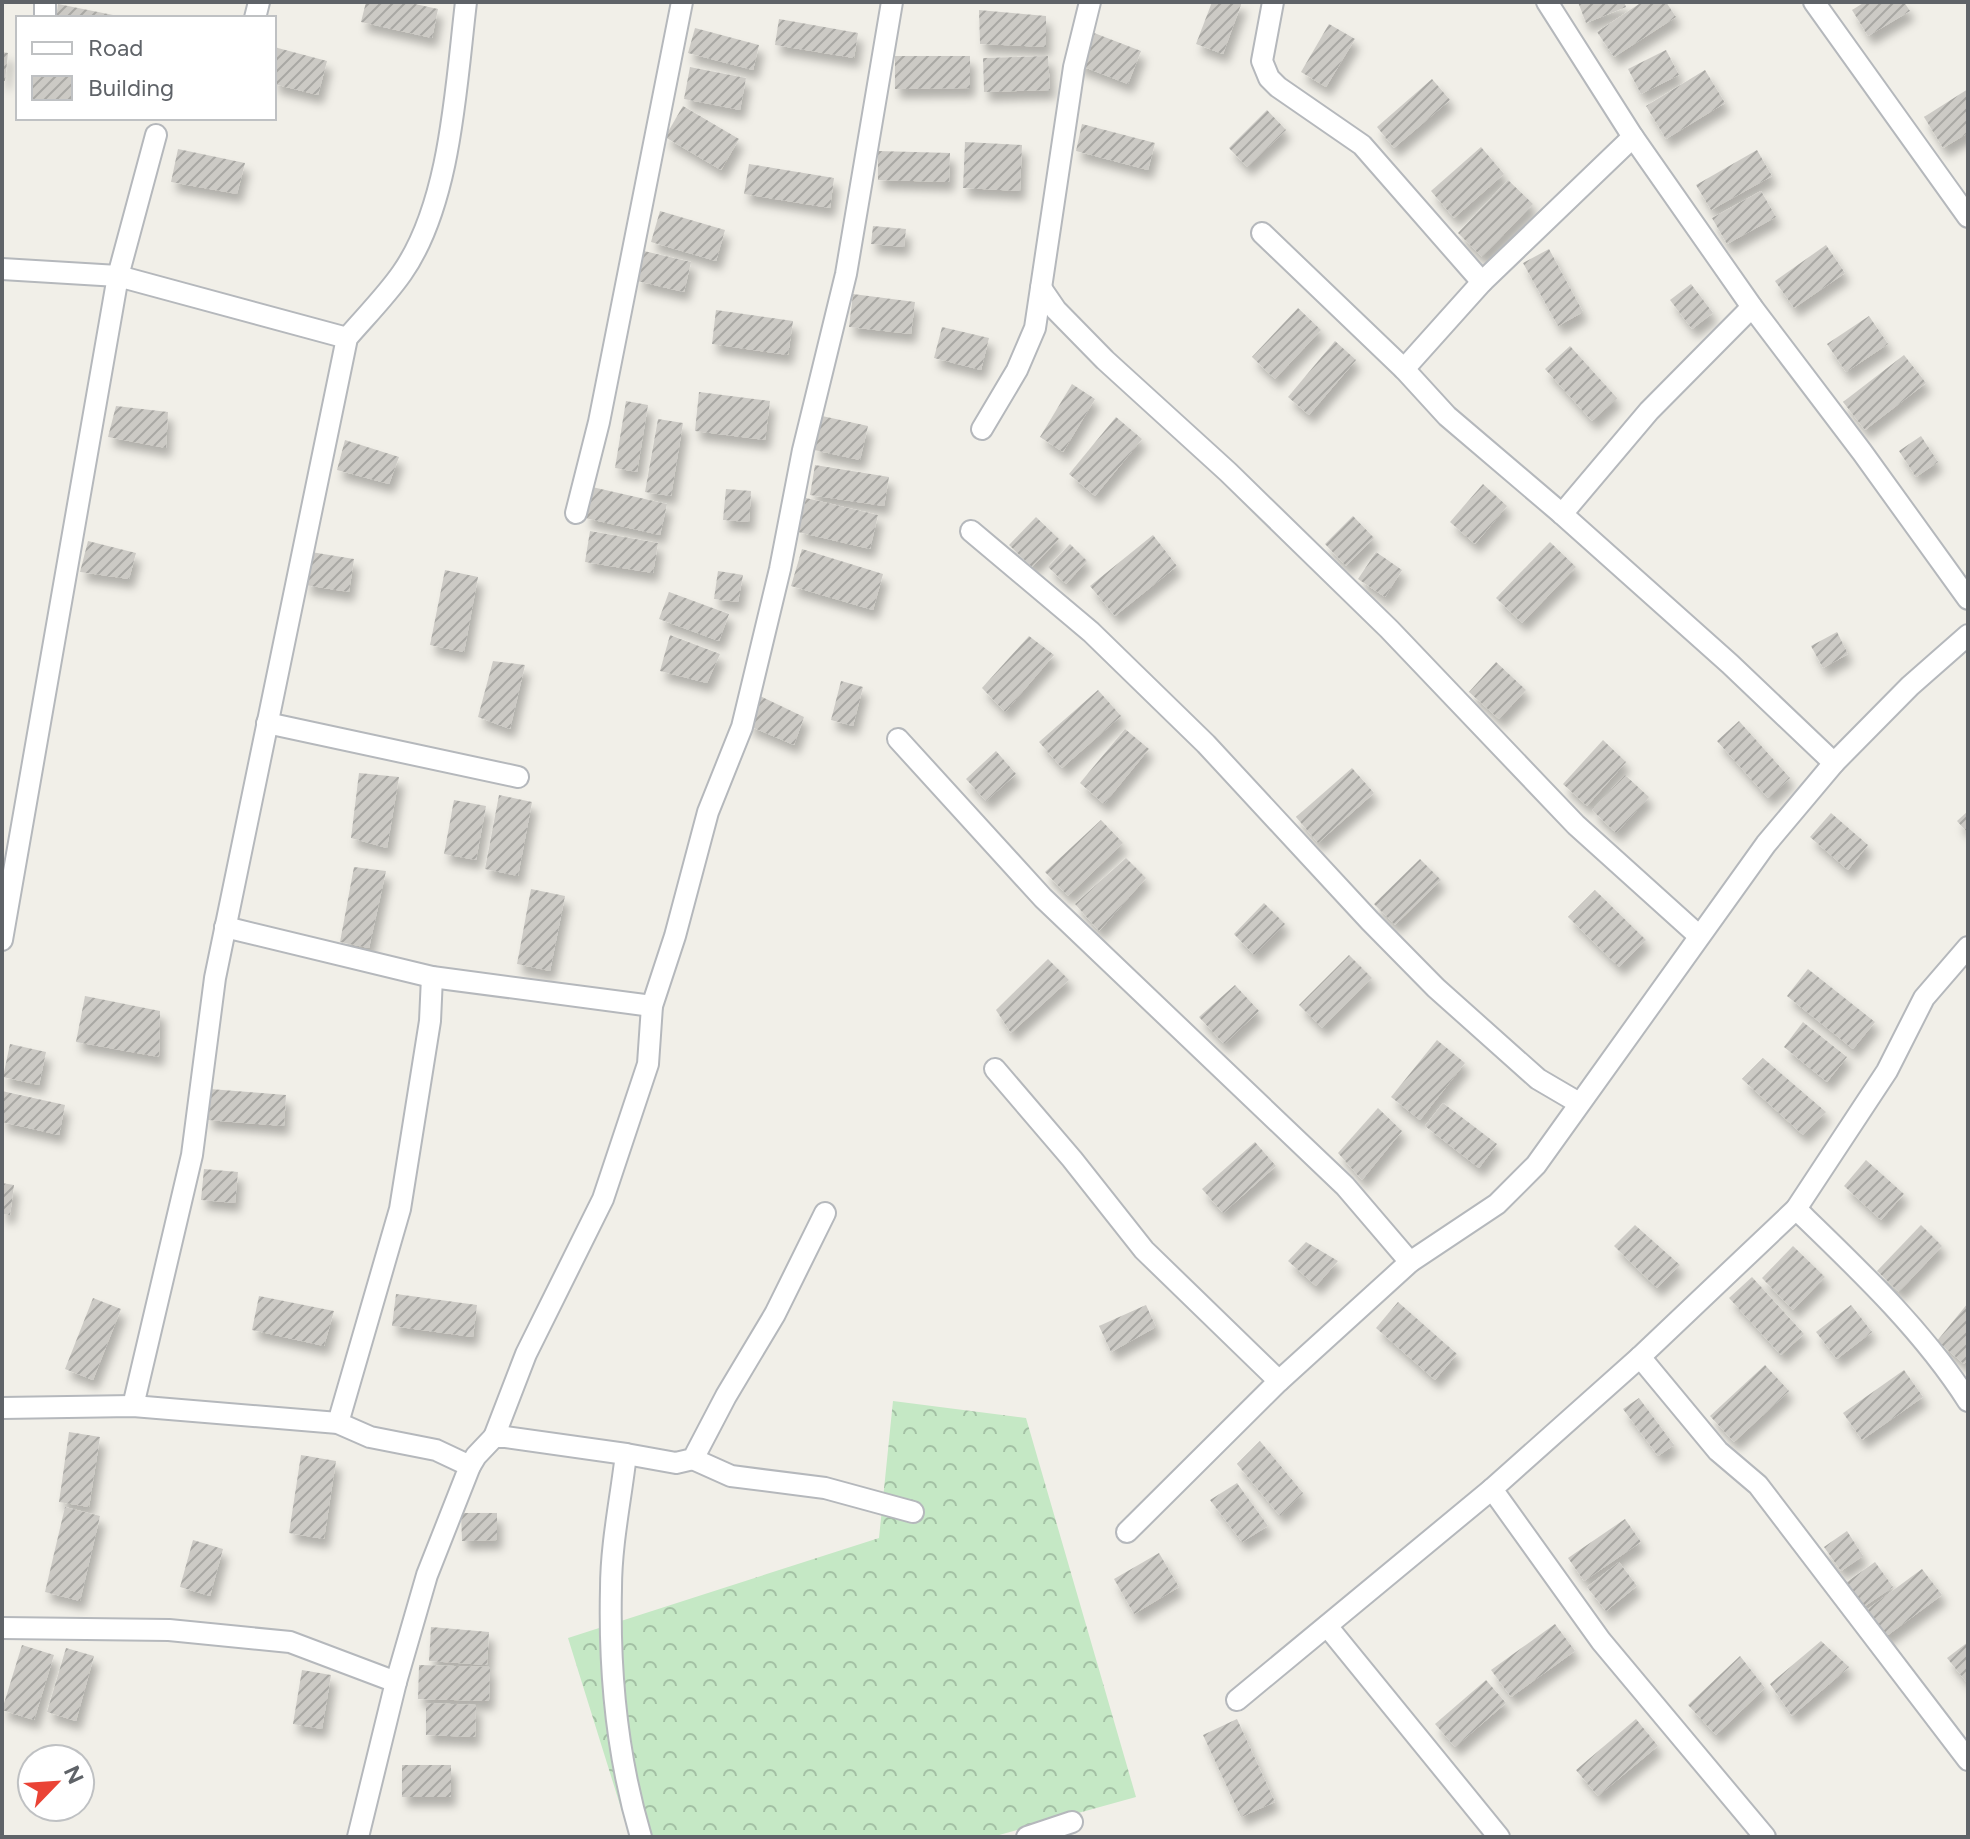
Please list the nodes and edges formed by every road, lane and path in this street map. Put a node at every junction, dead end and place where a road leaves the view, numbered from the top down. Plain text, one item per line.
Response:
1 (466, 2) edge
2 (682, 2) edge
3 (892, 2) edge
4 (1090, 2) edge
5 (1273, 2) edge
6 (1547, 2) edge
7 (1814, 2) edge
8 (156, 135) dead end
9 (1633, 137) junction
10 (1968, 217) edge
11 (1262, 233) dead end
12 (2, 269) edge
13 (118, 276) junction
14 (1482, 282) junction
15 (1041, 288) junction
16 (1752, 307) junction
17 (347, 338) junction
18 (1404, 369) junction
19 (982, 429) dead end
20 (576, 513) dead end
21 (1562, 514) junction
22 (971, 531) dead end
23 (1968, 599) edge
24 (1968, 635) edge
25 (267, 723) junction
26 (898, 739) dead end
27 (1834, 763) junction
28 (518, 777) dead end
29 (225, 927) junction
30 (1698, 935) junction
31 (2, 940) edge
32 (1963, 961) edge
33 (432, 977) junction
34 (652, 1006) junction
35 (995, 1069) dead end
36 (1579, 1103) junction
37 (1796, 1209) junction
38 (825, 1213) dead end
39 (1410, 1262) junction
40 (1640, 1357) junction
41 (1279, 1381) junction
42 (1968, 1401) edge
43 (133, 1406) junction
44 (2, 1408) edge
45 (338, 1423) junction
46 (494, 1437) junction
47 (626, 1454) junction
48 (693, 1459) junction
49 (470, 1466) junction
50 (1492, 1489) junction
51 (913, 1512) dead end
52 (1127, 1532) dead end
53 (1327, 1626) junction
54 (2, 1628) edge
55 (396, 1682) junction
56 (1237, 1700) dead end
57 (1968, 1760) edge
58 (1072, 1822) dead end
59 (358, 1837) edge
60 (641, 1837) edge
61 (1027, 1837) edge
62 (1499, 1837) edge
63 (1765, 1837) edge

1 - 17 street
2 - 20 street
3 - 34 street
4 - 15 street
5 - 14 street
6 - 9 street
7 - 10 street
8 - 13 street
9 - 14 street
9 - 16 street
11 - 18 street
12 - 13 street
13 - 17 street
13 - 31 street
14 - 18 street
15 - 19 street
15 - 30 street
16 - 21 street
16 - 23 street
17 - 25 street
18 - 21 street
21 - 27 street
22 - 36 street
24 - 27 street
25 - 28 street
25 - 29 street
26 - 39 street
27 - 30 street
29 - 33 street
29 - 43 street
30 - 36 street
32 - 37 street
33 - 34 street
33 - 45 street
34 - 46 street
35 - 41 street
36 - 39 street
37 - 40 street
37 - 42 street
38 - 48 street
39 - 41 street
40 - 50 street
40 - 57 street
41 - 52 street
43 - 44 street
43 - 45 street
45 - 49 street
46 - 47 street
46 - 49 street
47 - 48 street
47 - 60 street
48 - 51 street
49 - 55 street
50 - 53 street
50 - 63 street
53 - 56 street
53 - 62 street
54 - 55 street
55 - 59 street
58 - 61 street

